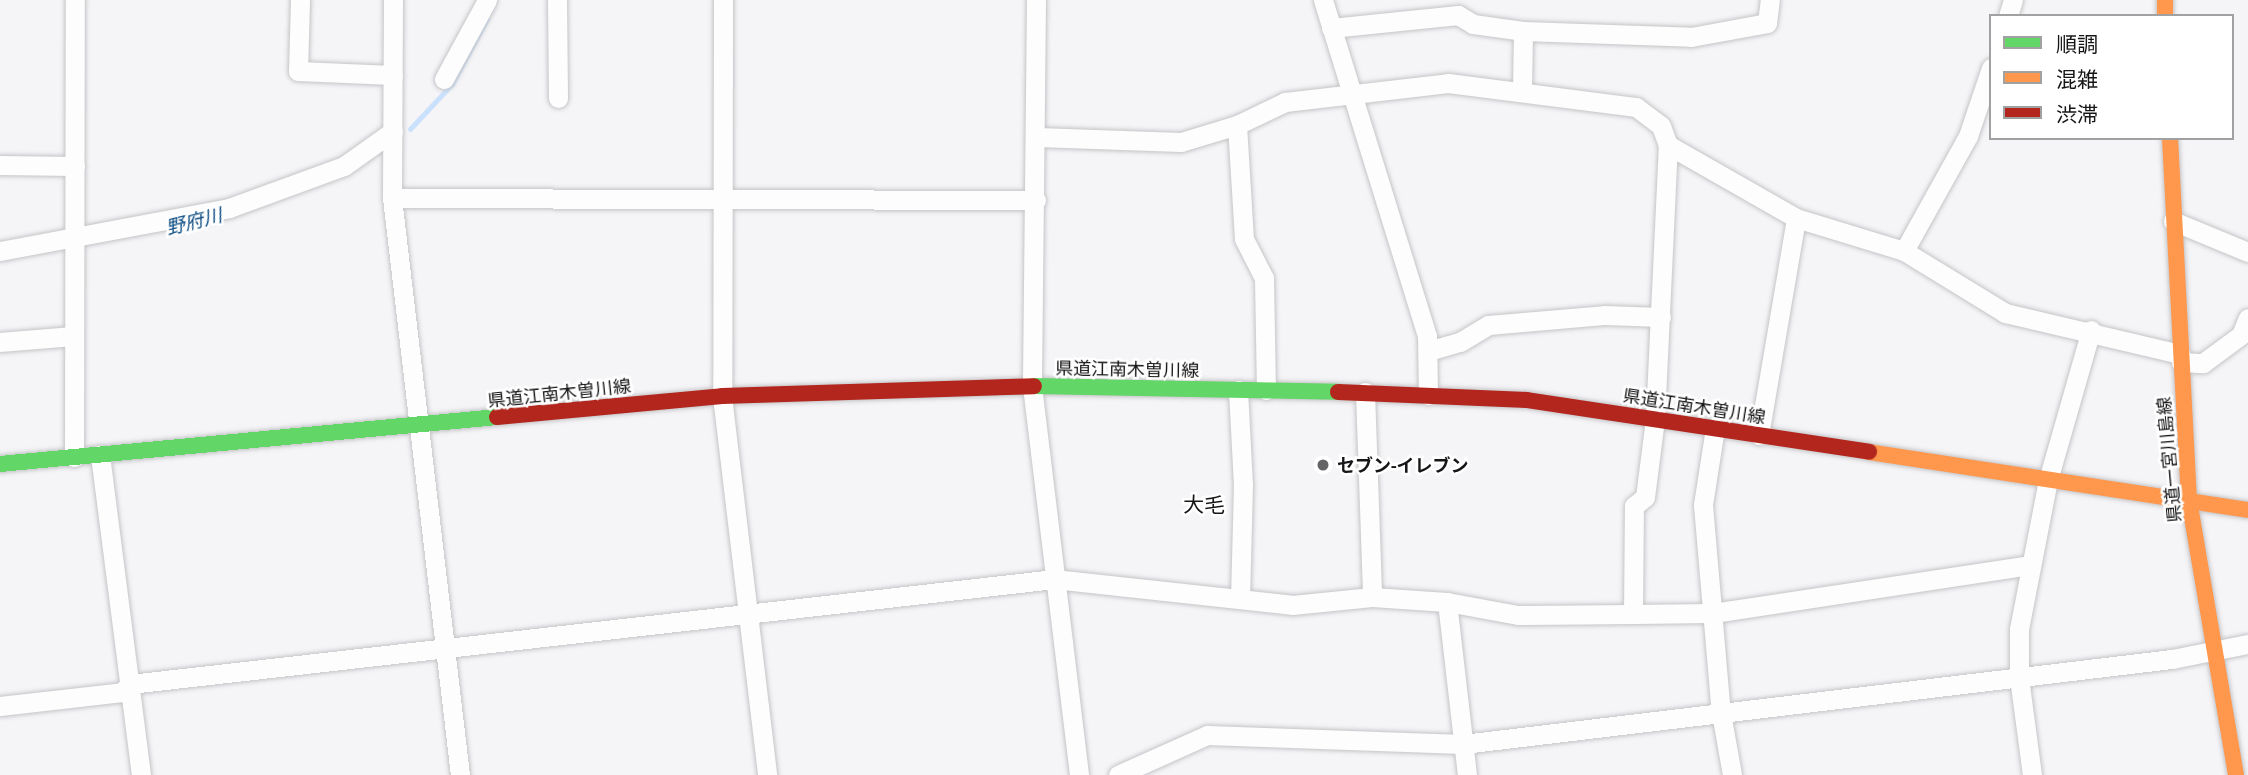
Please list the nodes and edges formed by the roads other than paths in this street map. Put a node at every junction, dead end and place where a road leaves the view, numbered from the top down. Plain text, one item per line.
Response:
1 (75, 0) edge
2 (300, 0) edge
3 (393, 0) edge
4 (487, 0) edge
5 (558, 0) edge
6 (723, 0) edge
7 (1036, 0) edge
8 (1323, 0) edge
9 (1770, 0) edge
10 (1331, 28) junction
11 (1523, 32) junction
12 (1989, 74) edge
13 (393, 75) junction
14 (444, 79) dead end
15 (1522, 89) junction
16 (1351, 96) junction
17 (558, 98) dead end
18 (1237, 125) junction
19 (393, 131) junction
20 (1037, 137) junction
21 (2170, 140) edge
22 (1668, 145) junction
23 (0, 165) edge
24 (75, 166) junction
25 (392, 198) junction
26 (724, 200) junction
27 (1036, 200) junction
28 (1796, 218) junction
29 (2173, 221) junction
30 (74, 245) junction
31 (0, 251) edge
32 (1904, 251) junction
33 (2248, 251) edge
34 (1661, 317) junction
35 (2248, 318) edge
36 (2091, 330) junction
37 (73, 336) junction
38 (0, 342) edge
39 (1428, 351) junction
40 (2180, 358) junction
41 (1032, 386) junction
42 (1238, 390) junction
43 (1266, 390) junction
44 (1365, 392) junction
45 (1428, 395) junction
46 (722, 396) junction
47 (1655, 419) junction
48 (418, 427) junction
49 (1715, 428) junction
50 (1759, 435) junction
51 (100, 455) junction
52 (75, 457) junction
53 (0, 464) edge
54 (2048, 480) junction
55 (2189, 500) junction
56 (2248, 510) edge
57 (2029, 565) junction
58 (1055, 579) junction
59 (1372, 597) junction
60 (1240, 599) junction
61 (1447, 602) junction
62 (1713, 613) junction
63 (1633, 614) junction
64 (748, 617) junction
65 (2248, 644) edge
66 (2214, 646) junction
67 (445, 647) junction
68 (2019, 678) junction
69 (130, 684) junction
70 (0, 706) edge
71 (1721, 713) junction
72 (1463, 744) junction
73 (141, 775) edge
74 (460, 775) edge
75 (767, 775) edge
76 (1079, 775) edge
77 (1118, 775) edge
78 (1467, 775) edge
79 (1732, 775) edge
80 (2032, 775) edge
81 (2236, 775) edge

1 - 24 street
2 - 13 street
3 - 13 street
4 - 14 street
5 - 17 street
6 - 26 street
7 - 20 street
8 - 10 street
9 - 11 street
10 - 11 street
10 - 16 street
11 - 15 street
12 - 32 street
13 - 19 street
15 - 16 street
15 - 22 street
16 - 18 street
16 - 39 street
18 - 20 street
18 - 43 street
19 - 25 street
19 - 30 street
20 - 27 street
21 - 29 main road, 県道一宮川島線
22 - 28 street
22 - 34 street
23 - 24 street
24 - 30 street
25 - 26 street
25 - 48 street
26 - 27 street
26 - 46 street
27 - 41 street
28 - 32 street
28 - 50 street
29 - 33 street
29 - 40 main road, 県道一宮川島線
30 - 31 street
30 - 37 street
32 - 36 street
34 - 39 street
34 - 47 street
35 - 40 street
36 - 40 street
36 - 54 street
37 - 38 street
37 - 52 street
39 - 45 street
40 - 55 main road, 県道一宮川島線
41 - 42 main road, 県道江南木曽川線
41 - 46 main road, 県道江南木曽川線
41 - 58 street
42 - 43 main road, 県道江南木曽川線
42 - 60 street
43 - 44 main road, 県道江南木曽川線
44 - 45 main road, 県道江南木曽川線
44 - 59 street
45 - 47 main road, 県道江南木曽川線
46 - 48 main road, 県道江南木曽川線
46 - 64 street
47 - 49 main road, 県道江南木曽川線
47 - 63 street
48 - 51 main road, 県道江南木曽川線
48 - 67 street
49 - 50 main road, 県道江南木曽川線
49 - 62 street
50 - 54 main road, 県道江南木曽川線
51 - 52 main road, 県道江南木曽川線
51 - 69 street
52 - 53 main road, 県道江南木曽川線
54 - 55 main road, 県道江南木曽川線
54 - 57 street
55 - 56 main road, 県道江南木曽川線
55 - 66 main road, 県道一宮川島線
57 - 62 street
57 - 68 street
58 - 60 street
58 - 64 street
58 - 76 street
59 - 60 street
59 - 61 street
61 - 63 street
61 - 72 street
62 - 63 street
62 - 71 street
64 - 67 street
64 - 75 street
65 - 66 street
66 - 68 street
66 - 81 main road, 県道一宮川島線
67 - 69 street
67 - 74 street
68 - 71 street
68 - 80 street
69 - 70 street
69 - 73 street
71 - 72 street
71 - 79 street
72 - 77 street
72 - 78 street

